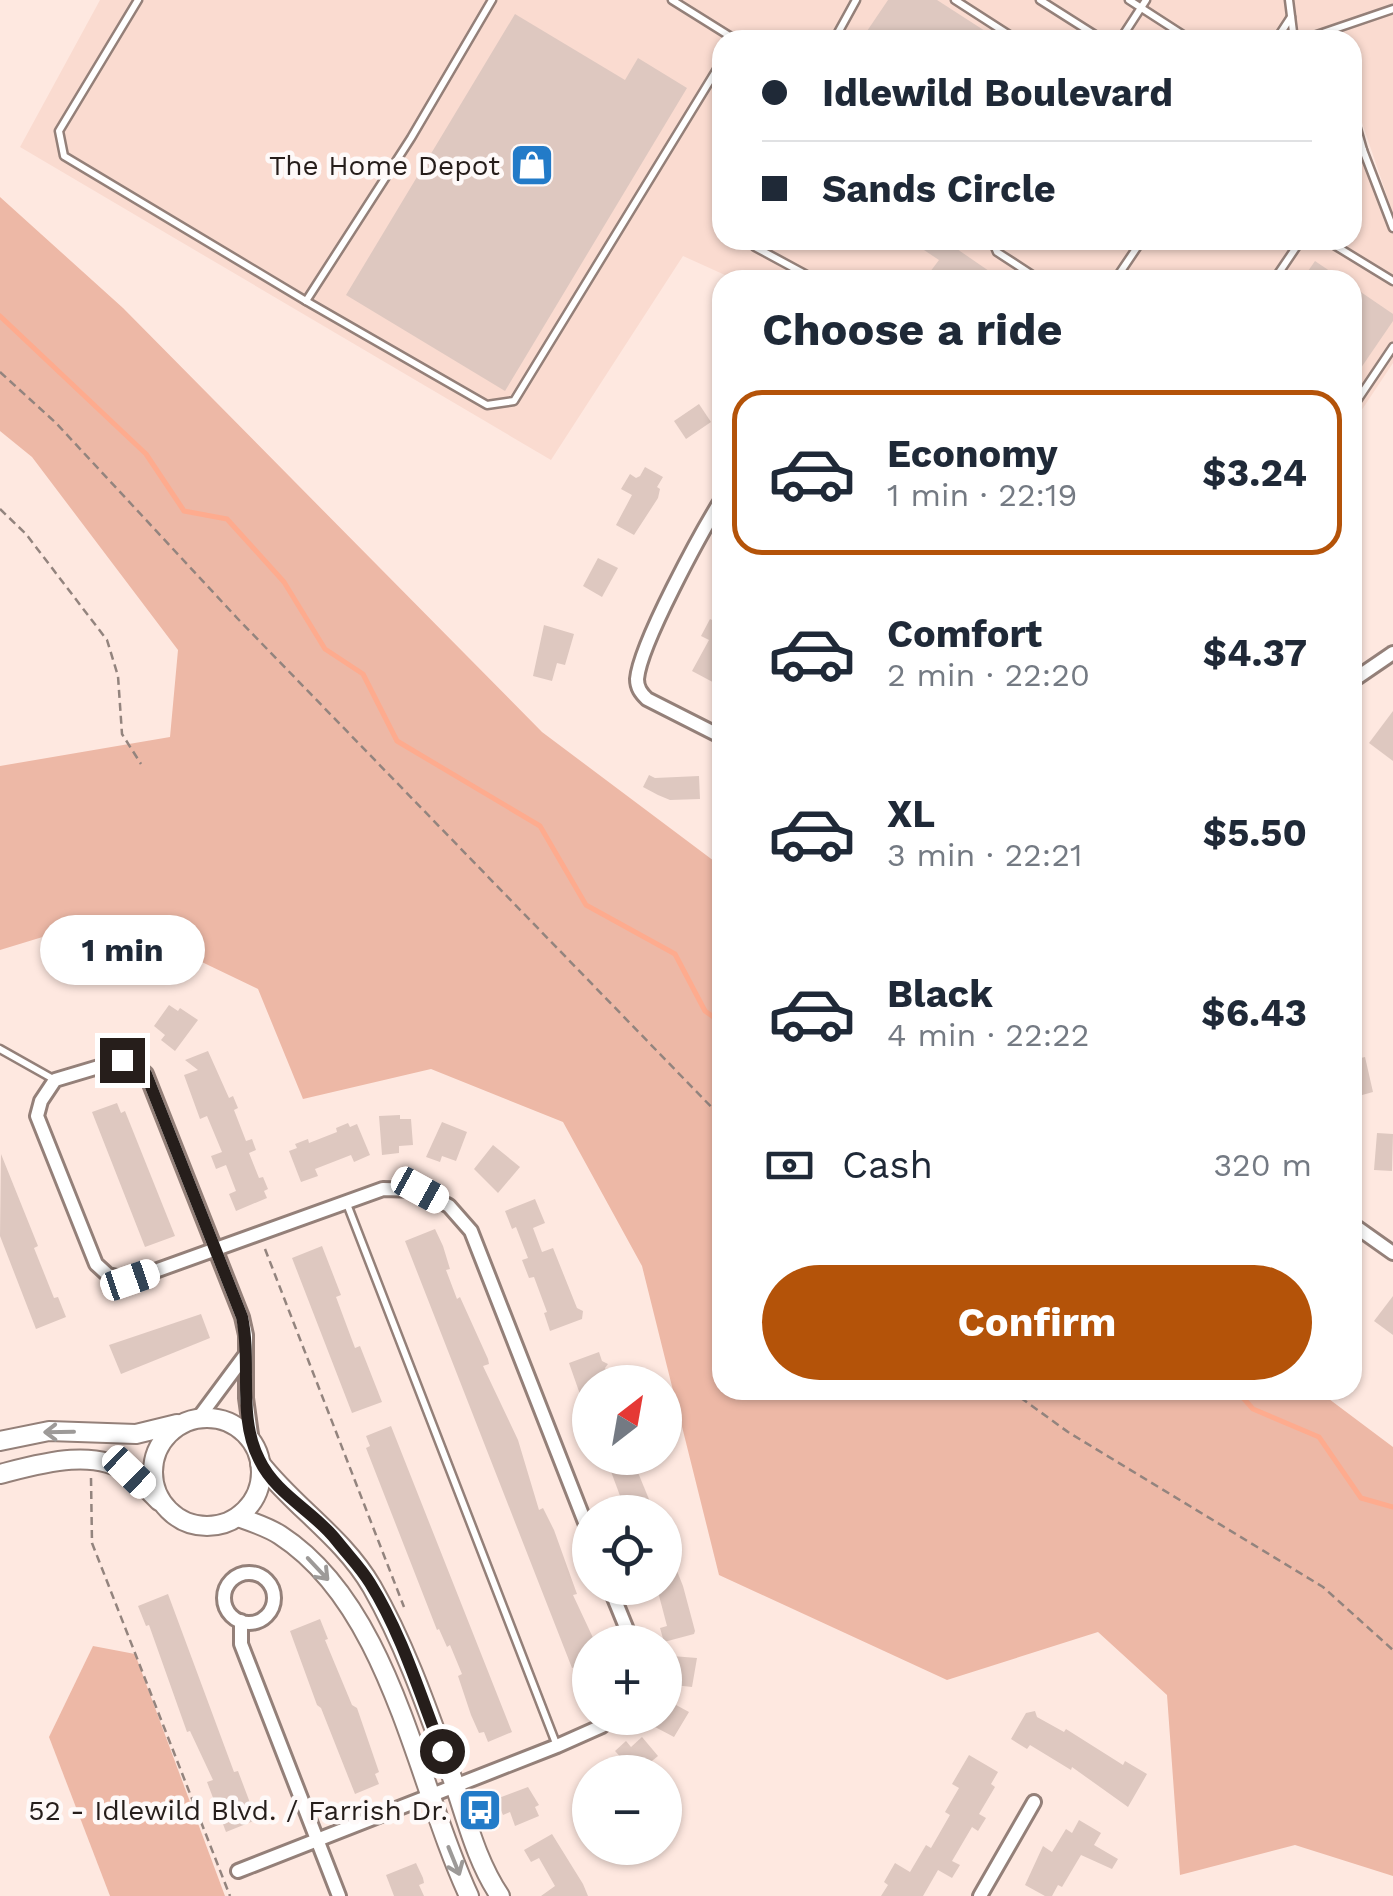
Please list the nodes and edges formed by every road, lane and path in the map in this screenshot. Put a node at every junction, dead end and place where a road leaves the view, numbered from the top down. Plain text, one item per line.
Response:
1 (138, 0) edge
2 (492, 0) edge
3 (672, 0) edge
4 (856, 0) edge
5 (955, 0) edge
6 (1040, 0) edge
7 (1128, 0) edge
8 (1146, 0) edge
9 (1290, 0) edge
10 (1141, 8) junction
11 (1393, 9) edge
12 (1291, 17) junction
13 (720, 30) edge
14 (840, 30) edge
15 (1002, 30) edge
16 (1087, 30) edge
17 (1127, 30) edge
18 (1175, 30) edge
19 (1283, 30) edge
20 (1293, 30) edge
21 (1331, 30) edge
22 (712, 77) edge
23 (1362, 147) edge
24 (1363, 150) joint
25 (1393, 228) edge
26 (761, 250) edge
27 (996, 250) edge
28 (1343, 250) edge
29 (798, 270) edge
30 (1025, 270) edge
31 (1393, 280) edge
32 (306, 301) junction
33 (1393, 346) edge
34 (0, 372) edge
35 (1362, 393) edge
36 (0, 509) edge
37 (712, 518) edge
38 (1393, 653) edge
39 (1362, 673) edge
40 (712, 732) edge
41 (141, 764) dead end
42 (0, 1048) edge
43 (54, 1080) junction
44 (712, 1108) edge
45 (346, 1203) junction
46 (1362, 1231) edge
47 (214, 1249) junction
48 (265, 1250) dead end
49 (1393, 1253) edge
50 (246, 1354) junction
51 (1024, 1400) edge
52 (192, 1420) junction
53 (0, 1440) edge
54 (252, 1442) junction
55 (260, 1462) junction
56 (0, 1474) edge
57 (92, 1476) dead end
58 (574, 1495) edge
59 (164, 1506) junction
60 (238, 1517) junction
61 (408, 1618) dead end
62 (241, 1622) dead end
63 (1393, 1650) edge
64 (582, 1735) edge
65 (557, 1746) junction
66 (455, 1787) junction
67 (430, 1796) junction
68 (1034, 1802) dead end
69 (316, 1839) junction
70 (238, 1871) dead end
71 (230, 1896) edge
72 (338, 1896) edge
73 (469, 1896) edge
74 (500, 1896) edge
75 (980, 1896) edge

1 - 32 lane
2 - 32 lane
3 - 13 lane
4 - 14 lane
5 - 15 lane
6 - 16 lane
7 - 10 lane
8 - 10 lane
9 - 12 lane
10 - 17 lane
10 - 18 lane
11 - 21 lane
12 - 19 lane
12 - 20 lane
22 - 32 lane
23 - 24 lane
24 - 25 lane
26 - 29 lane
27 - 30 lane
28 - 31 lane
33 - 35 lane
34 - 44 path
36 - 41 path
37 - 40 street
38 - 39 street
42 - 43 lane
43 - 47 street
43 - 47 street
45 - 47 street
45 - 58 street
45 - 65 lane
46 - 49 street
47 - 50 street
48 - 61 path
50 - 52 street
50 - 54 street
51 - 63 path
52 -> 53 street
52 - 54 street
52 - 59 street
54 - 55 street
55 - 60 street
55 - 66 street
56 - 59 street
57 - 71 path
59 - 60 street
60 -> 67 street
62 - 69 street
64 - 65 street
65 - 66 street
66 - 67 street
66 - 74 street
67 - 69 street
67 -> 73 street
68 - 75 street
69 - 70 street
69 - 72 street

